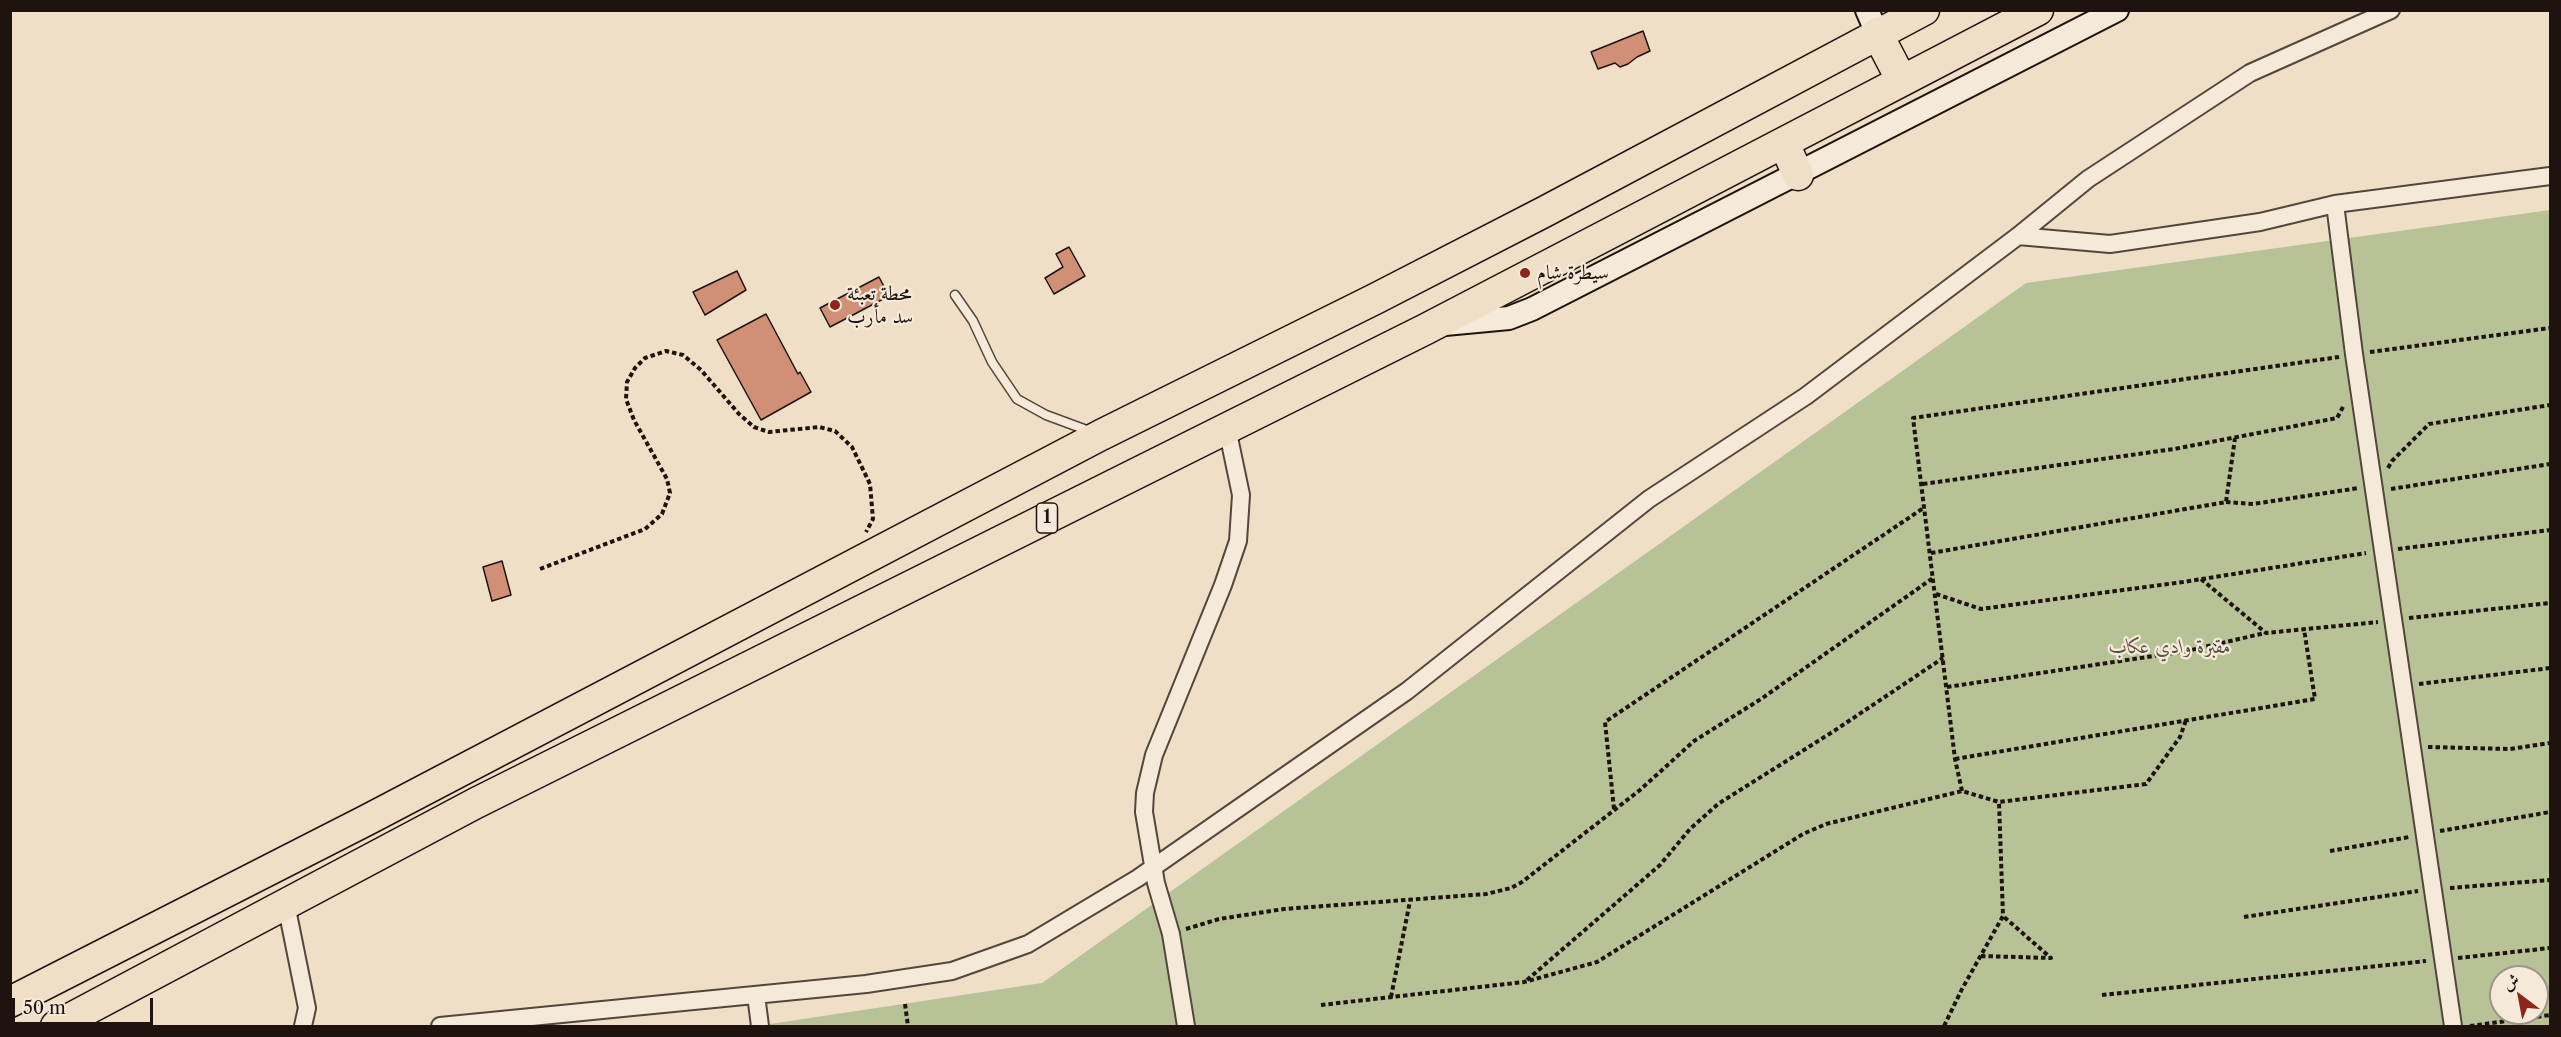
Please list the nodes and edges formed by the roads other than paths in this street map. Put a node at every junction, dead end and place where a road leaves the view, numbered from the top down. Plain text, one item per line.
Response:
1 (1924, 10) edge
2 (2038, 10) edge
3 (2117, 10) edge
4 (2391, 10) edge
5 (1872, 22) edge
6 (1902, 81) junction
7 (1784, 142) junction
8 (1798, 175) junction
9 (2550, 176) edge
10 (2335, 204) junction
11 (2018, 236) junction
12 (956, 296) dead end
13 (1426, 329) junction
14 (1227, 428) junction
15 (1101, 435) junction
16 (1153, 867) junction
17 (286, 904) junction
18 (756, 995) junction
19 (10, 1002) edge
20 (56, 1026) edge
21 (303, 1026) edge
22 (440, 1026) edge
23 (760, 1026) edge
24 (1186, 1026) edge
25 (2453, 1026) edge

1 - 5 highway
2 - 6 highway, 1
3 - 8 main road
4 - 11 street
5 - 6 highway
5 - 15 highway
6 - 7 highway, 1
7 - 8 highway
7 - 13 highway, 1
8 - 13 main road
9 - 10 street
10 - 11 street
10 - 25 street
11 - 16 street
12 - 15 lane
13 - 14 highway, 1
14 - 16 street
14 - 17 highway, 1
15 - 19 highway
16 - 18 street
16 - 24 street
17 - 20 highway, 1
17 - 21 street
18 - 22 street
18 - 23 street

